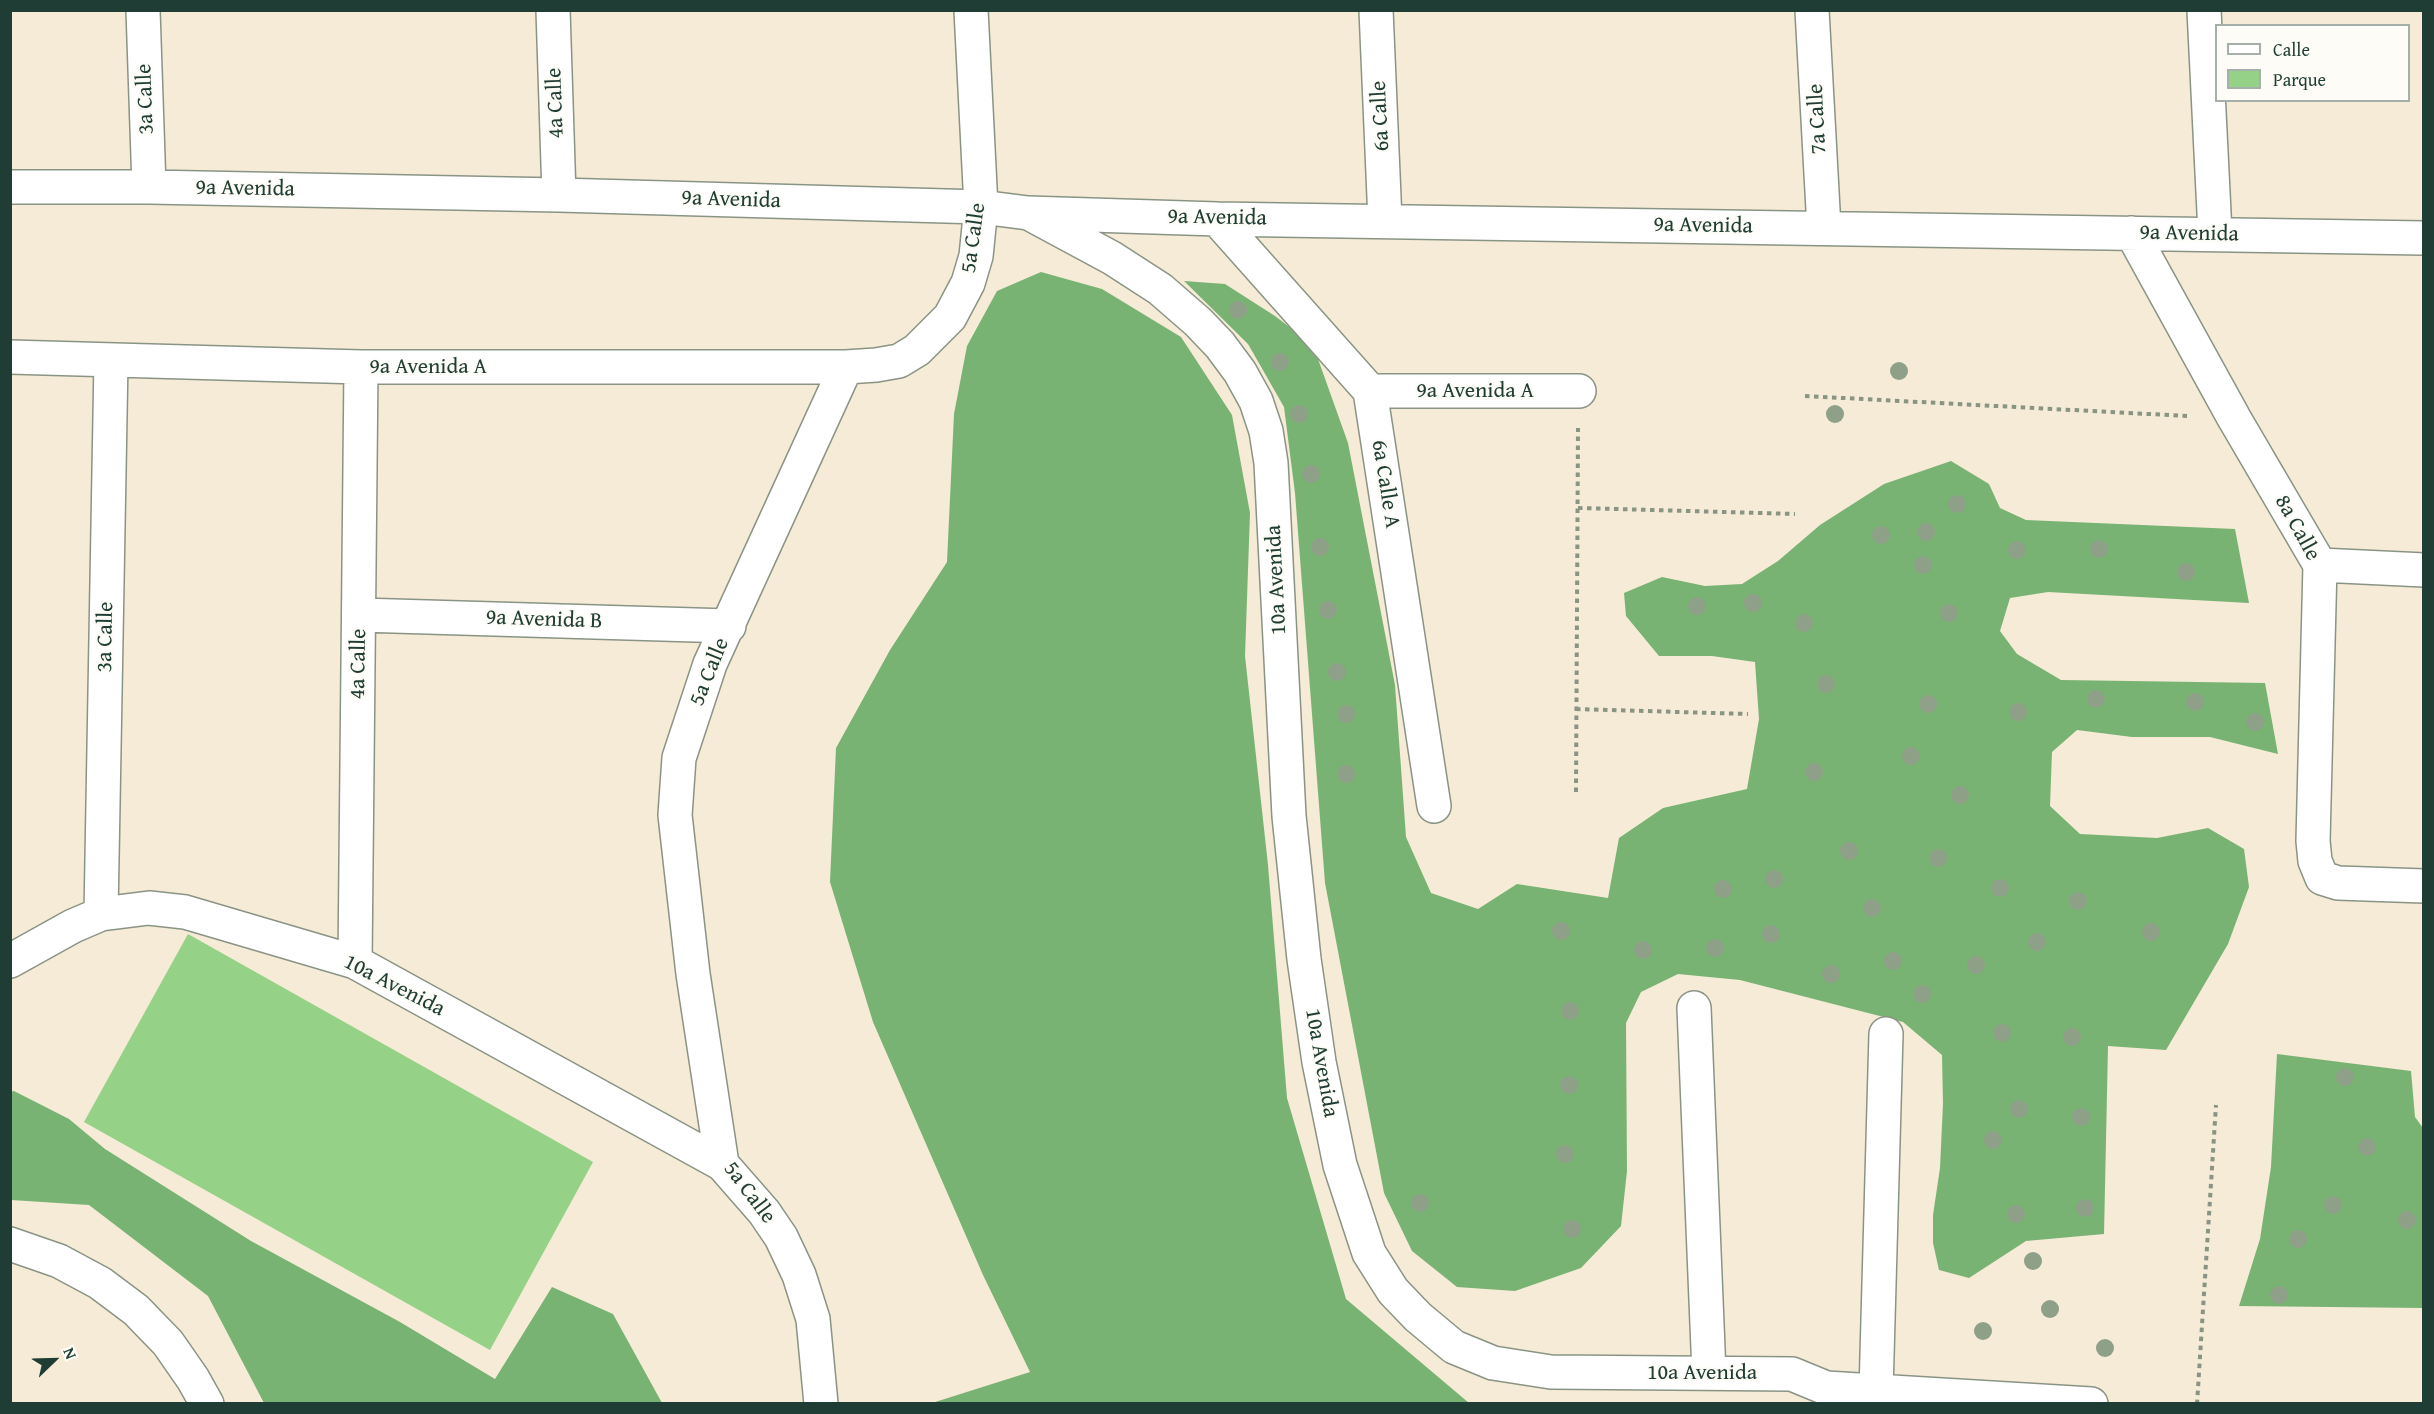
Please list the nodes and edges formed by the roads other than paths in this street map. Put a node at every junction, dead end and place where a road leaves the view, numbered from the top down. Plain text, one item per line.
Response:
1 (143, 10) edge
2 (553, 10) edge
3 (971, 10) edge
4 (1376, 10) edge
5 (1812, 10) edge
6 (2204, 10) edge
7 (10, 187) edge
8 (149, 187) junction
9 (559, 195) junction
10 (981, 207) junction
11 (1028, 213) junction
12 (1216, 219) junction
13 (1385, 221) junction
14 (1824, 228) junction
15 (2132, 233) junction
16 (2215, 233) junction
17 (2424, 238) edge
18 (10, 357) edge
19 (111, 360) junction
20 (361, 367) junction
21 (846, 367) junction
22 (1370, 391) junction
23 (1579, 392) road end
24 (2320, 565) junction
25 (2424, 570) edge
26 (360, 615) junction
27 (729, 626) junction
28 (1434, 806) dead end
29 (2424, 886) edge
30 (101, 914) junction
31 (10, 961) edge
32 (356, 962) junction
33 (1694, 1008) dead end
34 (1886, 1034) dead end
35 (722, 1164) junction
36 (10, 1244) edge
37 (1709, 1373) junction
38 (1876, 1391) junction
39 (207, 1404) edge
40 (821, 1404) edge
41 (2091, 1404) edge

1 - 8 street, 3a Calle
2 - 9 street, 4a Calle
3 - 10 street, 5a Calle
4 - 13 street, 6a Calle
5 - 14 street, 7a Calle
6 - 16 street
7 - 8 street, 9a Avenida
8 - 9 street, 9a Avenida
9 - 10 street, 9a Avenida
10 - 11 street, 9a Avenida
10 - 21 street, 5a Calle
11 - 12 street, 9a Avenida
11 - 37 street, 10a Avenida
12 - 13 street, 9a Avenida
12 - 22 street
13 - 14 street, 9a Avenida
14 - 15 street, 9a Avenida
15 - 16 street, 9a Avenida
15 - 24 street, 8a Calle
16 - 17 street, 9a Avenida
18 - 19 street, 9a Avenida A
19 - 20 street, 9a Avenida A
19 - 30 street, 3a Calle
20 - 21 street, 9a Avenida A
20 - 26 street, 4a Calle
21 - 27 street, 5a Calle
22 - 23 street, 9a Avenida A
22 - 28 street, 6a Calle A
24 - 25 street
24 - 29 street, 8a Calle
26 - 27 street, 9a Avenida B
26 - 32 street, 4a Calle
27 - 35 street, 5a Calle
30 - 31 street, 10a Avenida
30 - 32 street, 10a Avenida
32 - 35 street, 10a Avenida
33 - 37 street
34 - 38 street
35 - 40 street, 5a Calle
36 - 39 street
37 - 38 street, 10a Avenida
38 - 41 street, 10a Avenida

